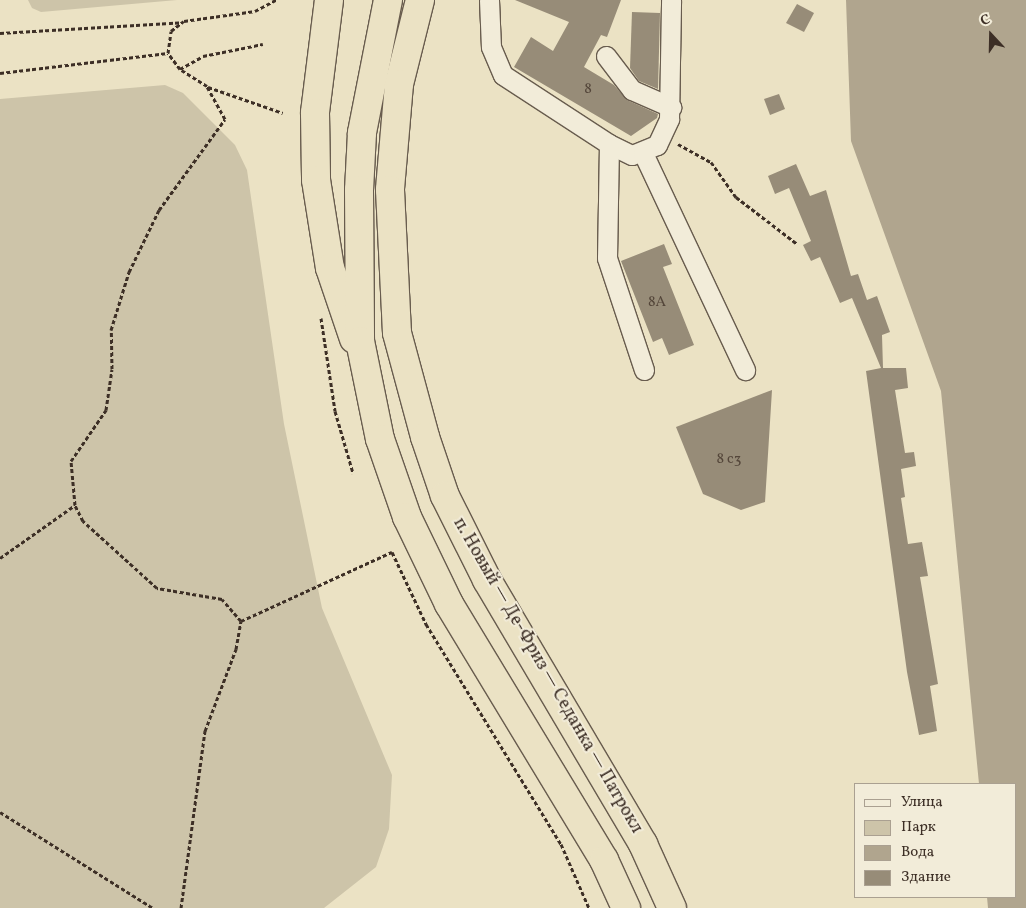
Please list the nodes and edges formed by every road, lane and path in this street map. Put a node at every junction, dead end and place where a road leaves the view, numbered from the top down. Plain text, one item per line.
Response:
1 (276, 0) edge
2 (329, 0) edge
3 (388, 0) edge
4 (420, 0) edge
5 (489, 0) edge
6 (671, 0) edge
7 (184, 22) junction
8 (0, 33) edge
9 (262, 44) dead end
10 (168, 54) junction
11 (606, 56) dead end
12 (180, 70) junction
13 (0, 73) edge
14 (207, 86) junction
15 (671, 107) junction
16 (282, 113) dead end
17 (664, 137) junction
18 (609, 144) junction
19 (644, 153) junction
20 (796, 244) dead end
21 (363, 359) junction
22 (644, 370) dead end
23 (745, 370) dead end
24 (75, 505) junction
25 (0, 558) edge
26 (241, 620) junction
27 (0, 812) edge
28 (153, 908) edge
29 (181, 908) edge
30 (589, 908) edge
31 (626, 908) edge
32 (672, 908) edge

1 - 7 path
2 - 21 highway
3 - 21 highway
4 - 32 highway, п. Новый — Де-Фриз — Седанка — Патрокл
5 - 18 lane
6 - 15 lane
7 - 8 path
7 - 10 path
9 - 12 path
10 - 12 path
10 - 13 path
11 - 15 lane
12 - 14 path
14 - 16 path
14 - 24 path
15 - 17 lane
17 - 19 lane
17 - 20 path
18 - 19 lane
18 - 22 lane
19 - 23 lane
21 - 31 highway
24 - 25 path
24 - 26 path
26 - 29 path
26 - 30 path
27 - 28 path

